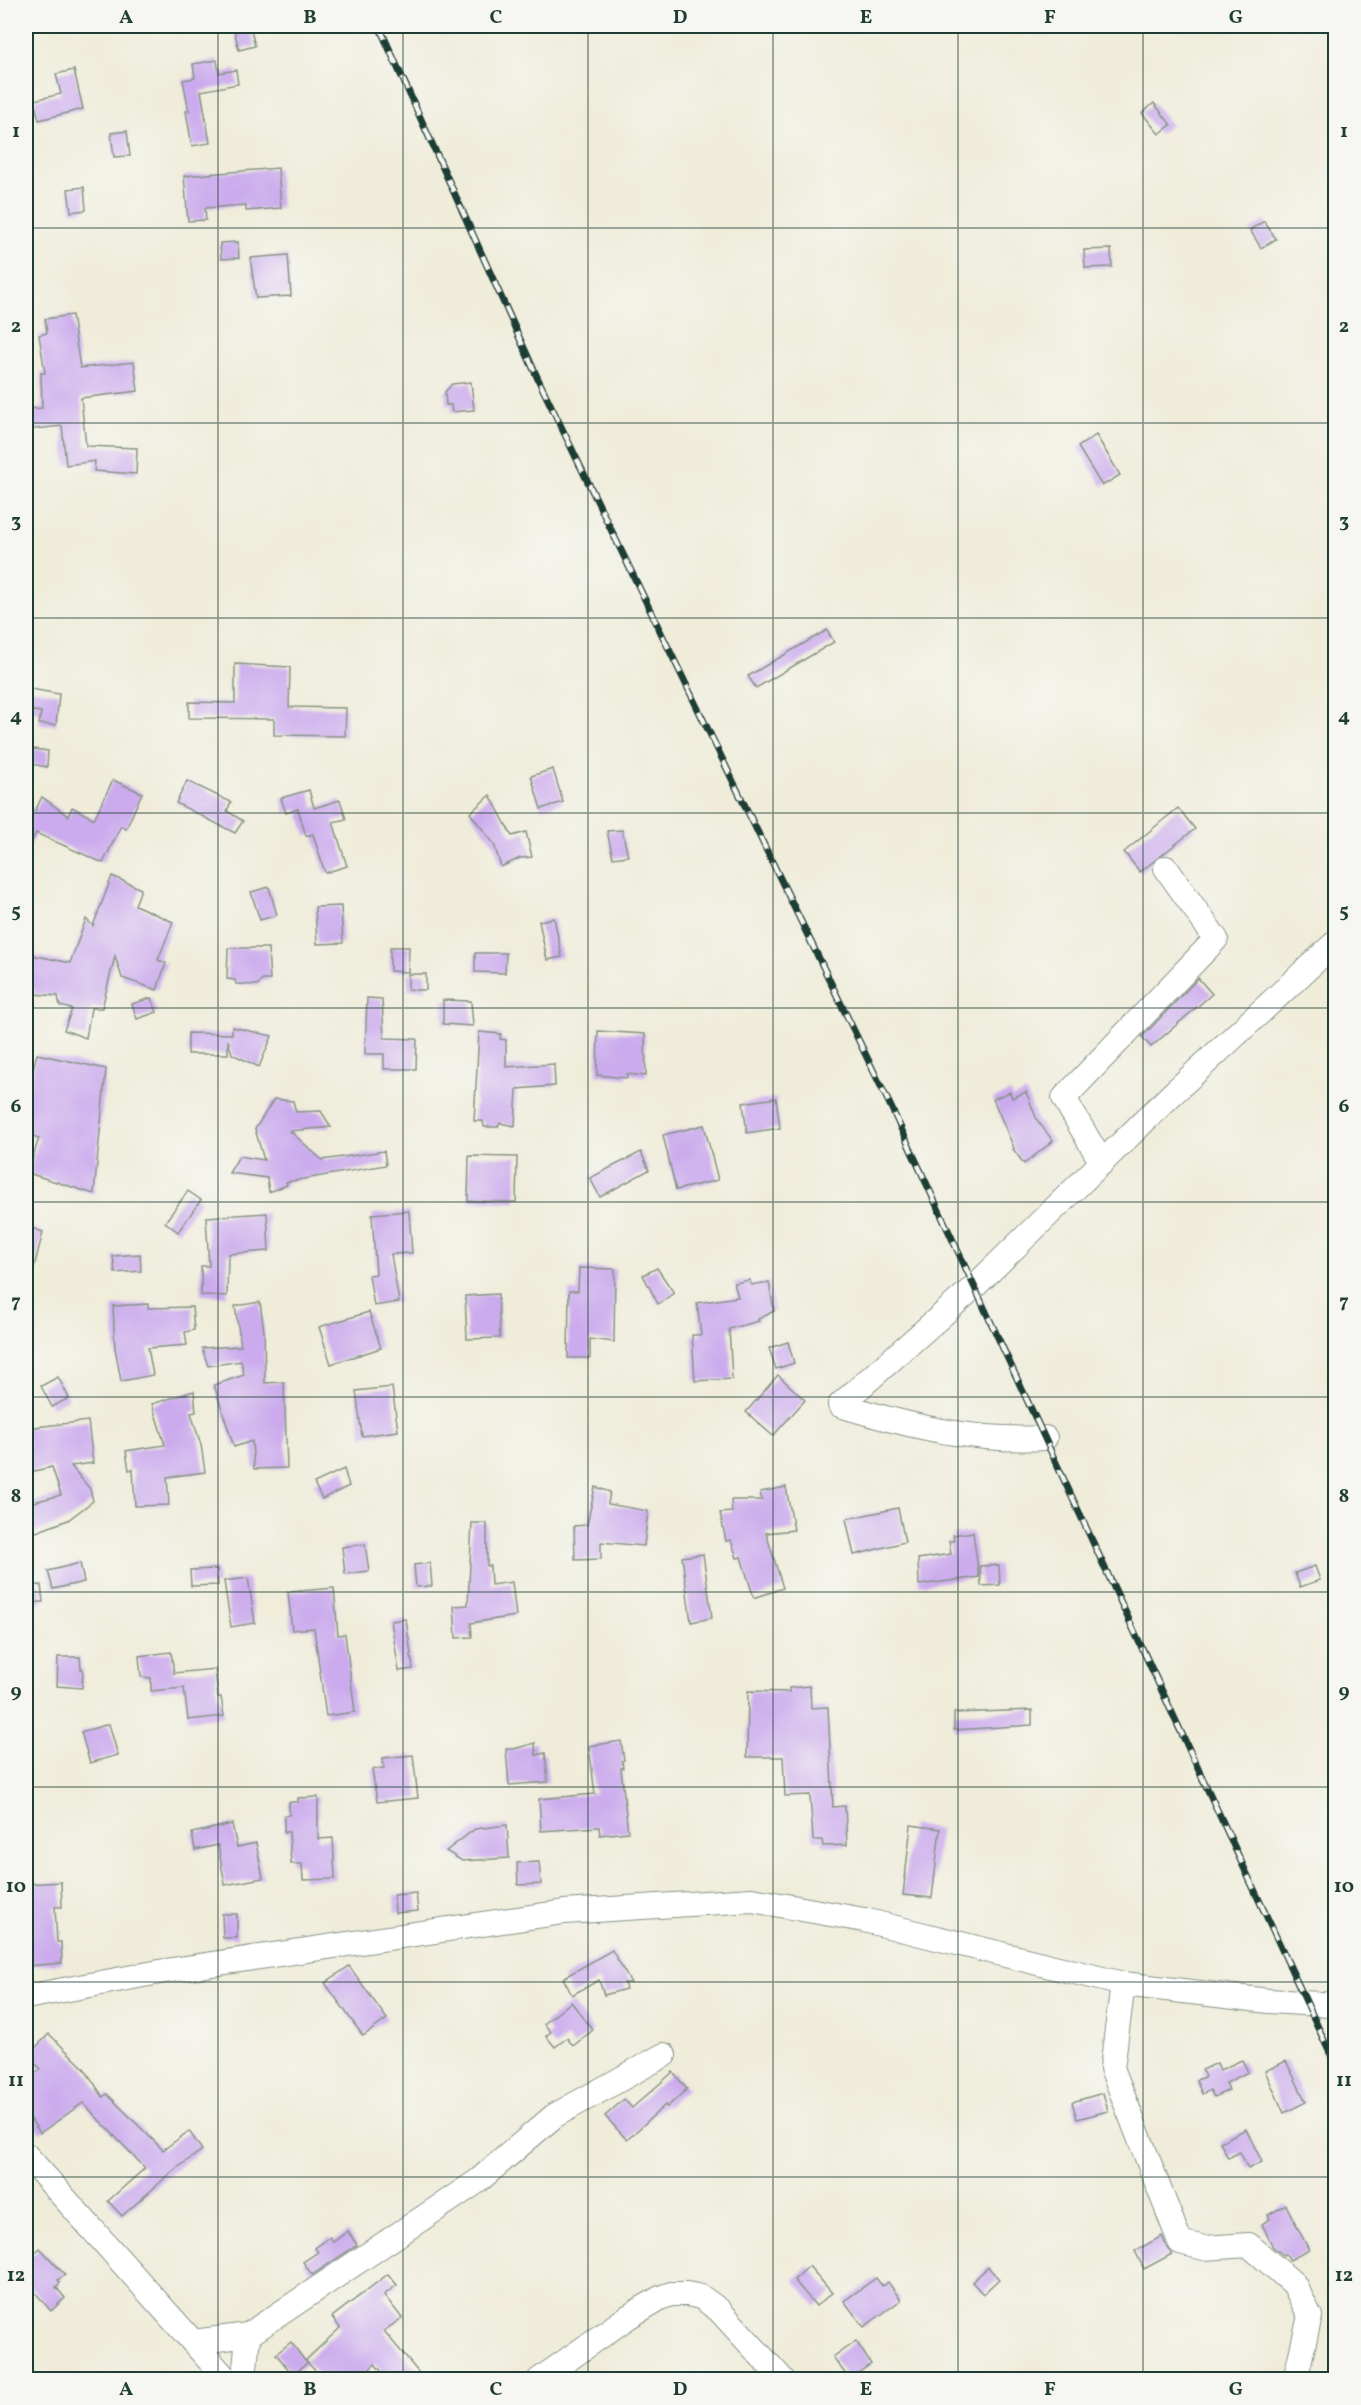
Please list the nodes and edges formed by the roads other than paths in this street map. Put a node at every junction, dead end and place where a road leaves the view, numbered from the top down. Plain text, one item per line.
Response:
1 (1166, 868) dead end
2 (1335, 942) edge
3 (1102, 1163) junction
4 (1045, 1438) dead end
5 (1123, 1984) junction
6 (26, 1997) edge
7 (1335, 2004) edge
8 (664, 2055) dead end
9 (26, 2155) edge
10 (248, 2335) junction
11 (193, 2342) junction
12 (227, 2379) edge
13 (244, 2379) edge
14 (538, 2379) edge
15 (783, 2379) edge
16 (1295, 2379) edge

1 - 3 street
2 - 3 street
3 - 4 street
5 - 6 street
5 - 7 street
5 - 16 street
8 - 10 street
9 - 11 street
10 - 11 street
10 - 13 street
11 - 12 street
14 - 15 street

